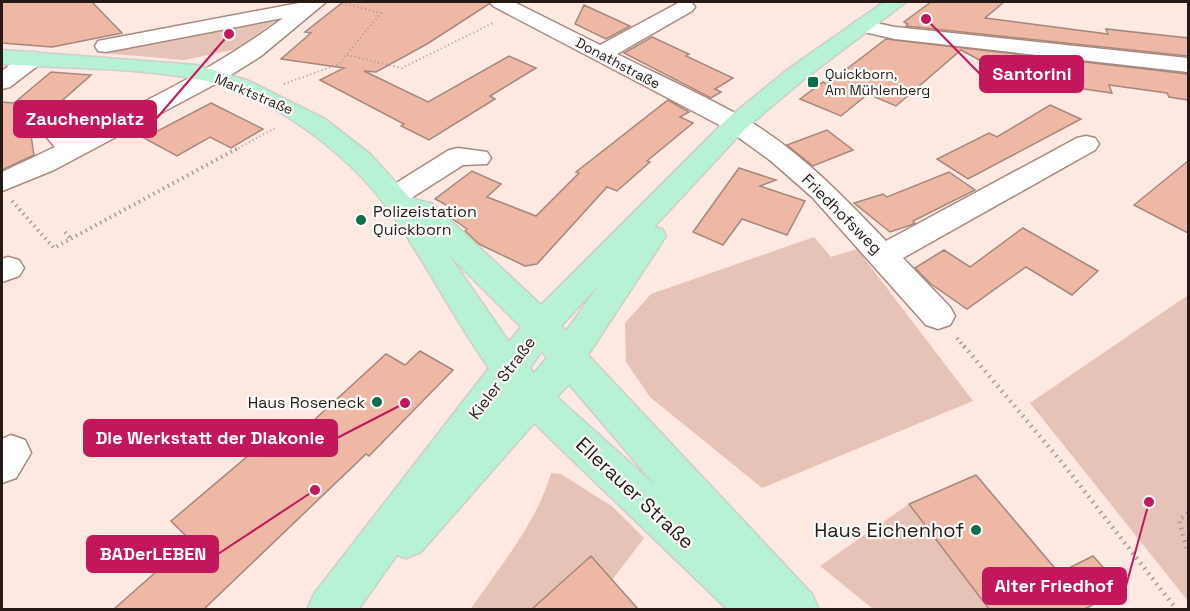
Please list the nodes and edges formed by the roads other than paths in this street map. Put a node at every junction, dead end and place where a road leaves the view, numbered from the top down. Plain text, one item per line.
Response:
1 (896, 2) edge
2 (313, 4) edge
3 (685, 7) dead end
4 (518, 11) edge
5 (862, 26) junction
6 (513, 33) dead end
7 (106, 46) dead end
8 (544, 48) dead end
9 (595, 51) junction
10 (2, 57) edge
11 (32, 59) junction
12 (1188, 65) edge
13 (204, 74) junction
14 (2, 82) edge
15 (736, 124) junction
16 (1086, 144) dead end
17 (478, 158) dead end
18 (697, 167) junction
19 (3, 188) edge
20 (397, 200) junction
21 (883, 256) junction
22 (938, 316) road end
23 (541, 326) junction
24 (569, 356) junction
25 (507, 369) junction
26 (534, 399) junction
27 (330, 609) edge
28 (339, 609) edge
29 (768, 609) edge
30 (796, 609) edge

1 - 5 main road, Kieler Straße
2 - 7 street
2 - 13 street
3 - 9 street
4 - 6 street
4 - 9 street, Donathstraße
5 - 12 street
5 - 15 main road, Kieler Straße
8 - 9 street
9 - 15 street, Donathstraße
10 - 11 main road, Marktstraße
11 - 13 main road, Marktstraße
11 - 14 street
13 - 19 street
13 - 20 main road, Marktstraße
15 - 18 main road, Kieler Straße
15 - 21 street, Friedhofsweg
16 - 21 street
17 - 20 street
18 - 23 main road, Kieler Straße
18 - 24 main road, Kieler Straße
20 - 23 main road, Marktstraße
20 - 25 main road, Marktstraße
21 - 22 street, Friedhofsweg
23 - 24 main road, Marktstraße
23 - 25 main road, Kieler Straße
24 - 26 main road, Kieler Straße
24 - 30 main road, Ellerauer Straße
25 - 26 main road, Ellerauer Straße
25 - 27 main road, Kieler Straße
26 - 28 main road, Kieler Straße
26 - 29 main road, Ellerauer Straße

